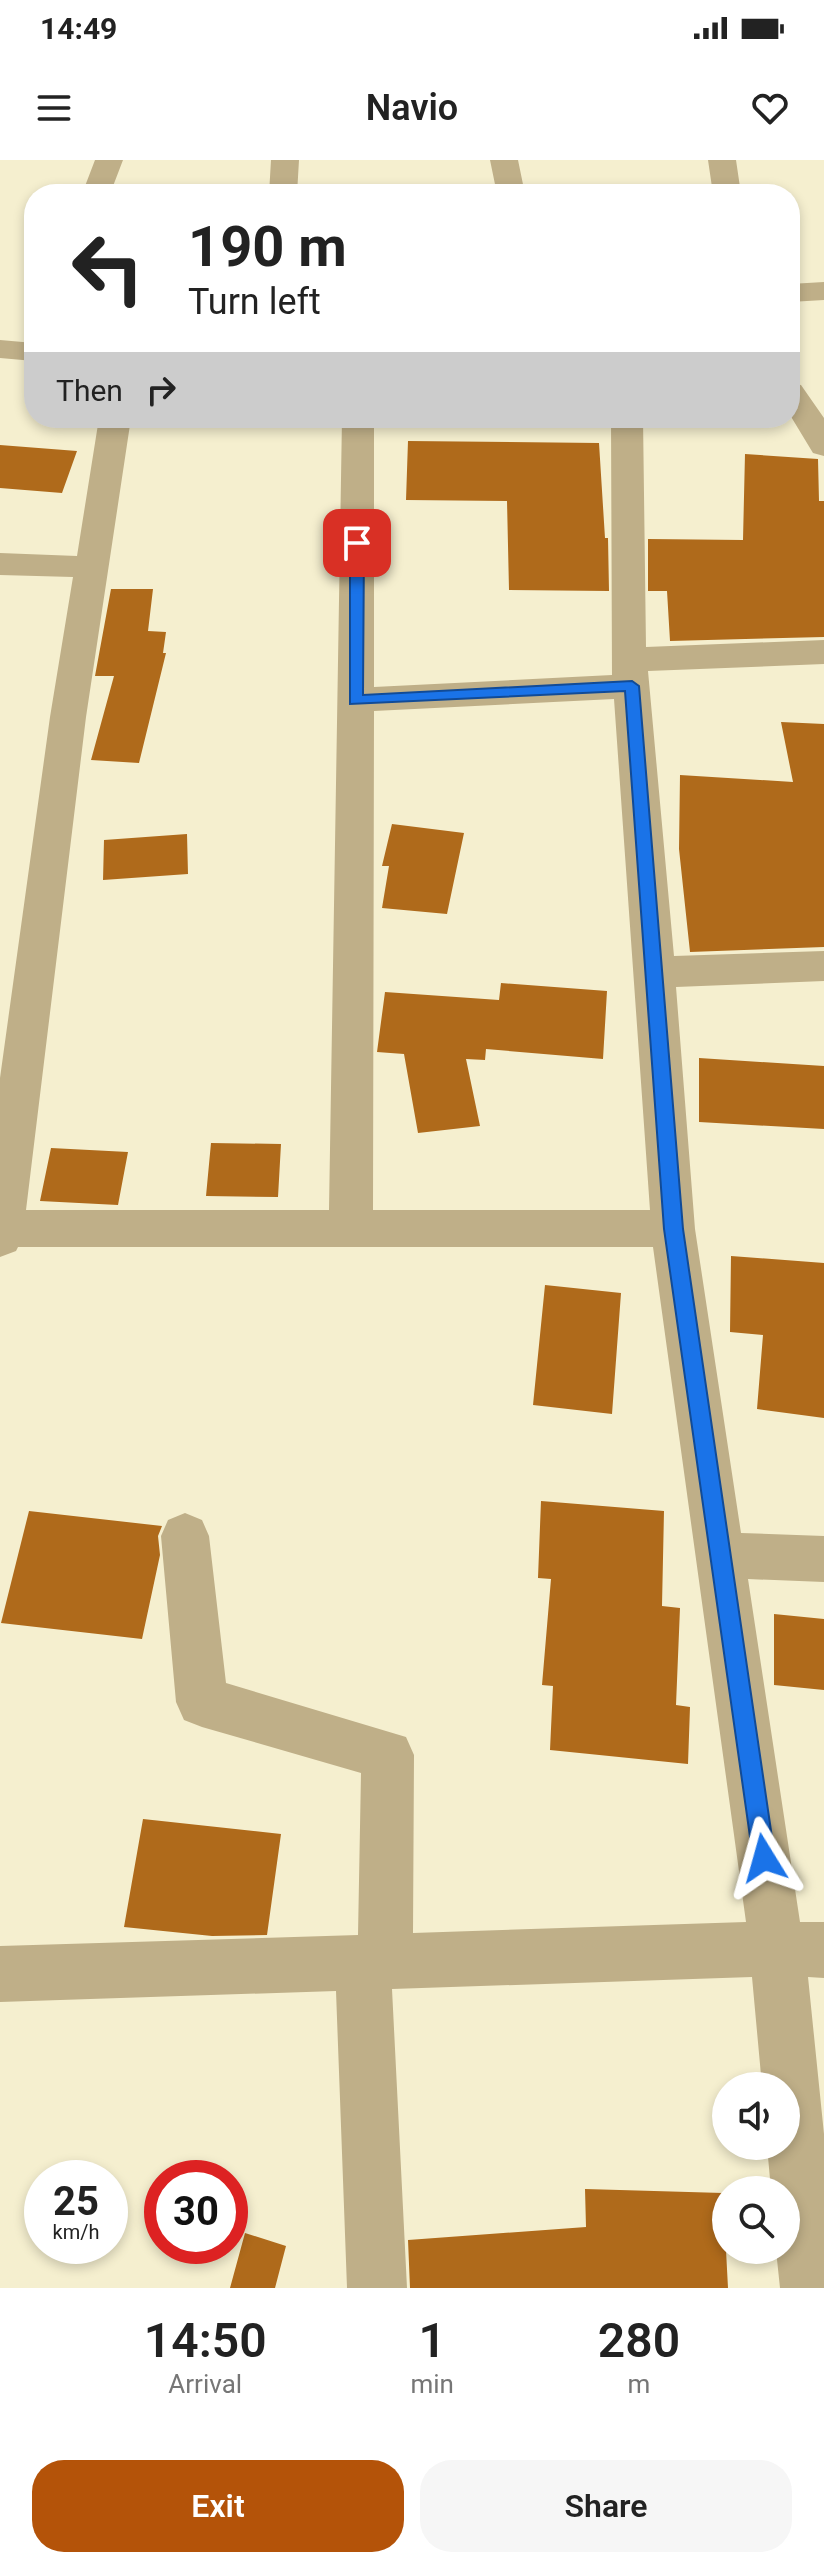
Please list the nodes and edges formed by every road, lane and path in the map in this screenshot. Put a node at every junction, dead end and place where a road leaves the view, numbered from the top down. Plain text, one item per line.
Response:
1 (109, 160) edge
2 (285, 160) edge
3 (504, 160) edge
4 (722, 160) edge
5 (100, 184) edge
6 (284, 184) edge
7 (509, 184) edge
8 (726, 184) edge
9 (824, 291) edge
10 (800, 292) edge
11 (0, 349) edge
12 (24, 350) edge
13 (800, 406) edge
14 (113, 428) edge
15 (358, 428) edge
16 (627, 428) edge
17 (824, 446) edge
18 (0, 564) edge
19 (91, 567) junction
20 (824, 652) edge
21 (630, 673) junction
22 (355, 700) junction
23 (824, 966) edge
24 (655, 972) junction
25 (351, 1228) junction
26 (673, 1229) junction
27 (0, 1232) edge
28 (185, 1536) dead end
29 (720, 1555) junction
30 (824, 1559) edge
31 (800, 1950) edge
32 (374, 1962) junction
33 (0, 1974) edge
34 (377, 2288) edge
35 (810, 2288) edge

1 - 5 street
2 - 6 street
3 - 7 street
4 - 8 street
9 - 10 street
11 - 12 street
13 - 17 street
14 - 19 street
15 - 22 street
16 - 21 street
18 - 19 street
19 - 27 street
20 - 21 street
21 - 22 street
21 - 24 street
22 - 25 street
23 - 24 street
24 - 26 street
25 - 26 street
25 - 27 street
26 - 29 street
28 - 32 street
29 - 30 street
29 - 31 street
31 - 32 street
31 - 35 street
32 - 33 street
32 - 34 street

